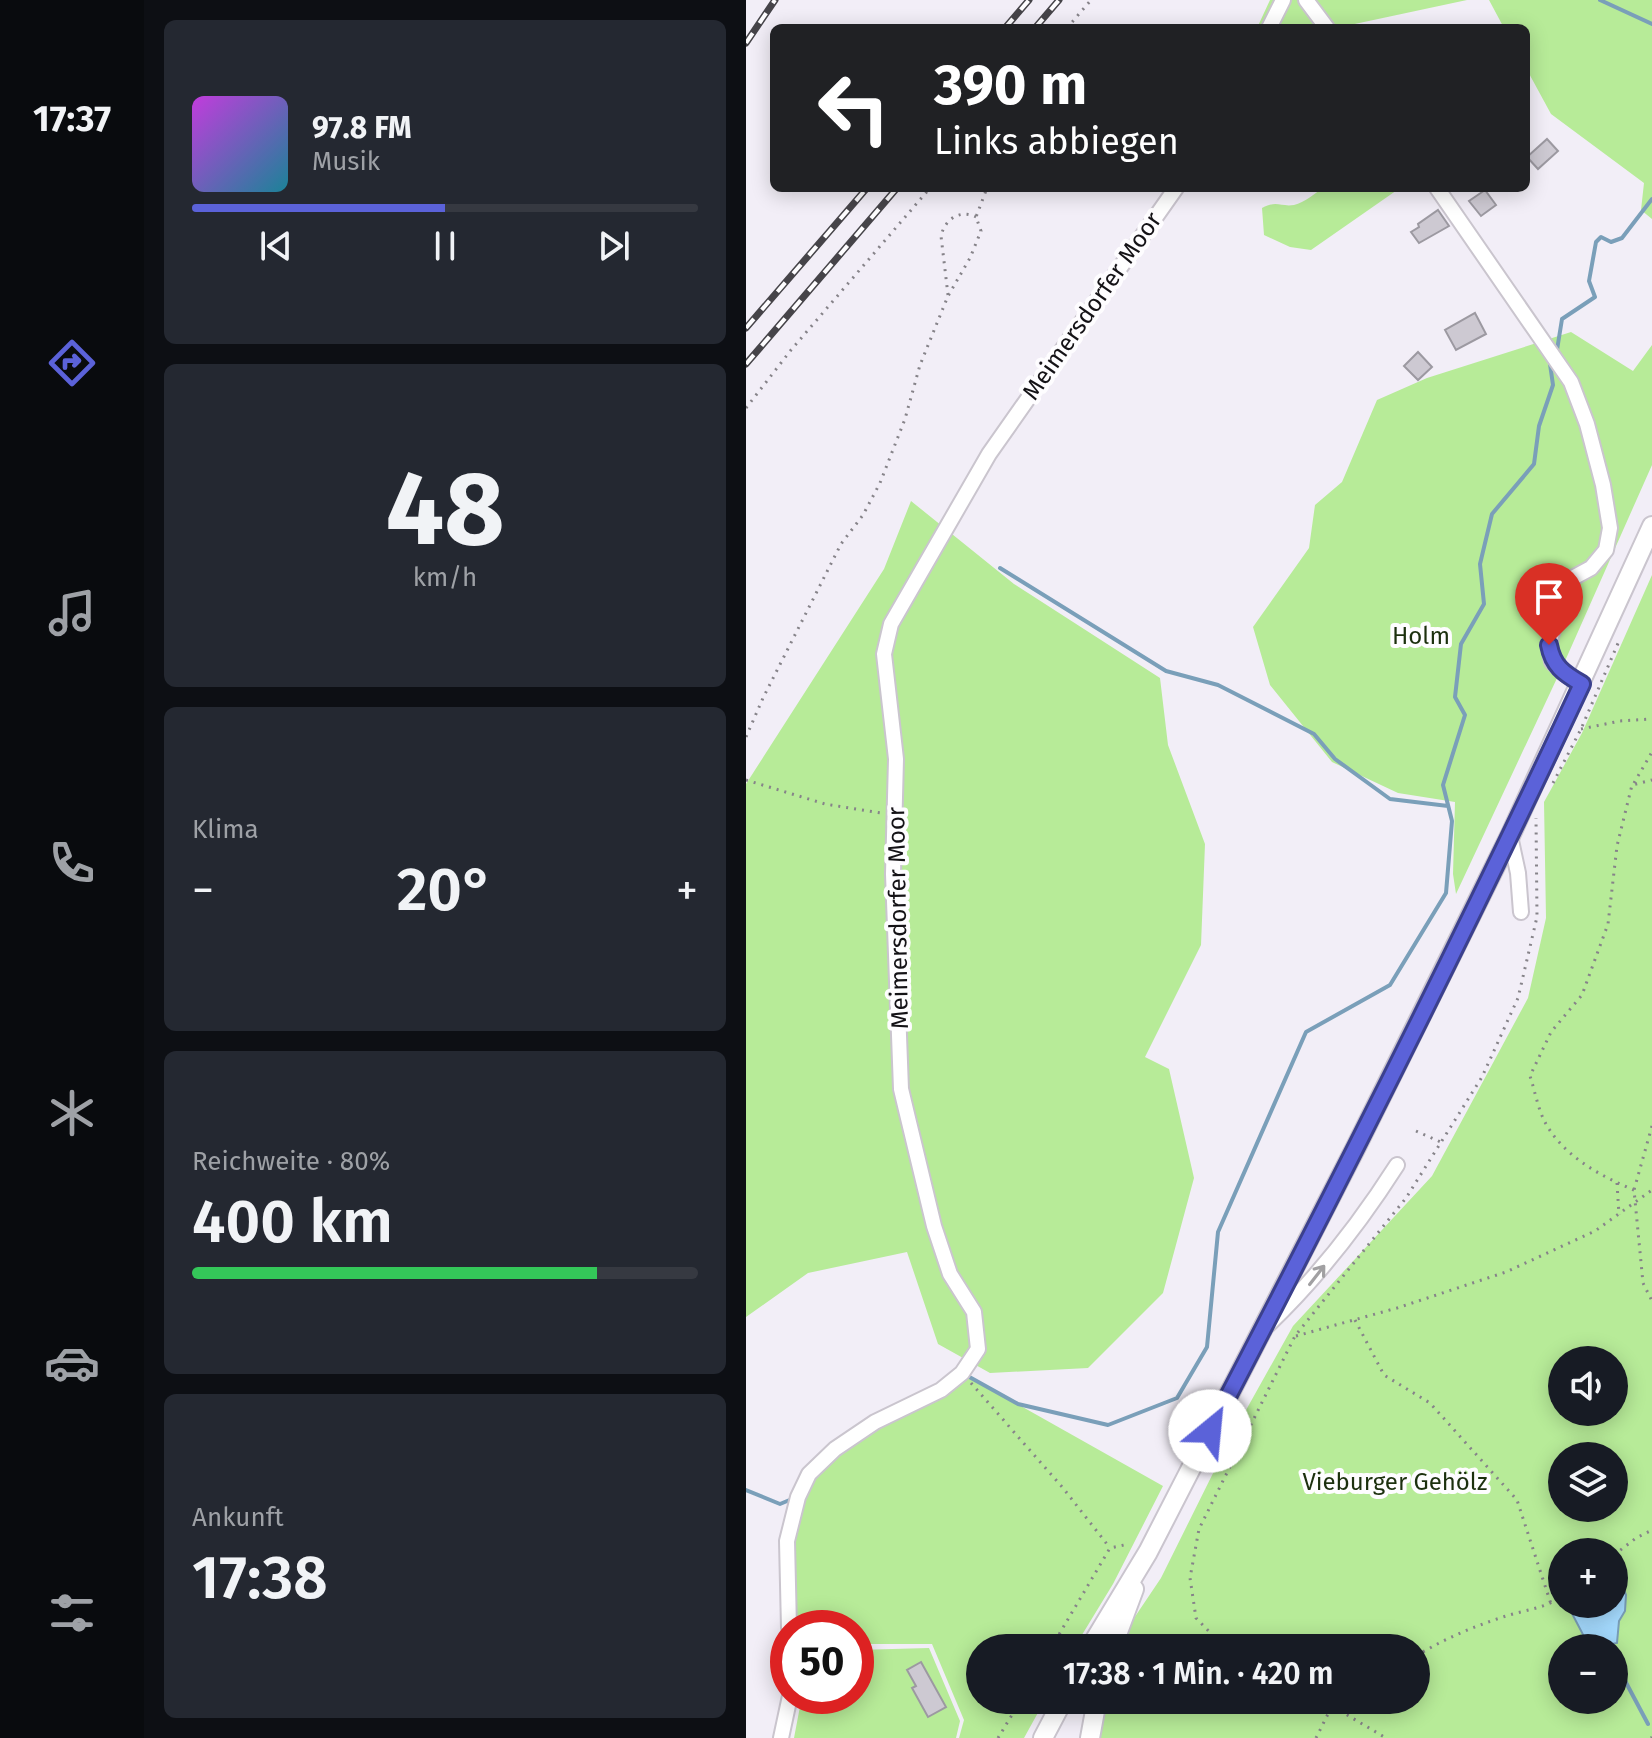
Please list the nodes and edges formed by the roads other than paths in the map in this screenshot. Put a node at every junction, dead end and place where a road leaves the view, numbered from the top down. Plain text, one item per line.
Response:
1 (1283, 0) edge
2 (1306, 0) edge
3 (1271, 24) edge
4 (1324, 24) edge
5 (1173, 192) edge
6 (1440, 192) edge
7 (1652, 526) edge
8 (1582, 684) junction
9 (1510, 836) junction
10 (1521, 912) dead end
11 (1397, 1165) dead end
12 (1262, 1331) junction
13 (1148, 1552) junction
14 (789, 1610) edge
15 (1098, 1634) edge
16 (1117, 1634) edge
17 (786, 1714) edge
18 (1056, 1714) edge
19 (1094, 1714) edge
20 (781, 1738) edge
21 (1043, 1738) edge
22 (1090, 1738) edge

1 - 3 street
2 - 4 street
5 - 14 street, Meimersdorfer Moor
6 - 8 street
7 - 8 main road
8 - 9 main road
9 - 10 street
9 - 12 main road
12 -> 11 street
12 - 13 main road
13 - 15 main road
13 - 16 main road
17 - 20 street
18 - 21 main road
19 - 22 main road

